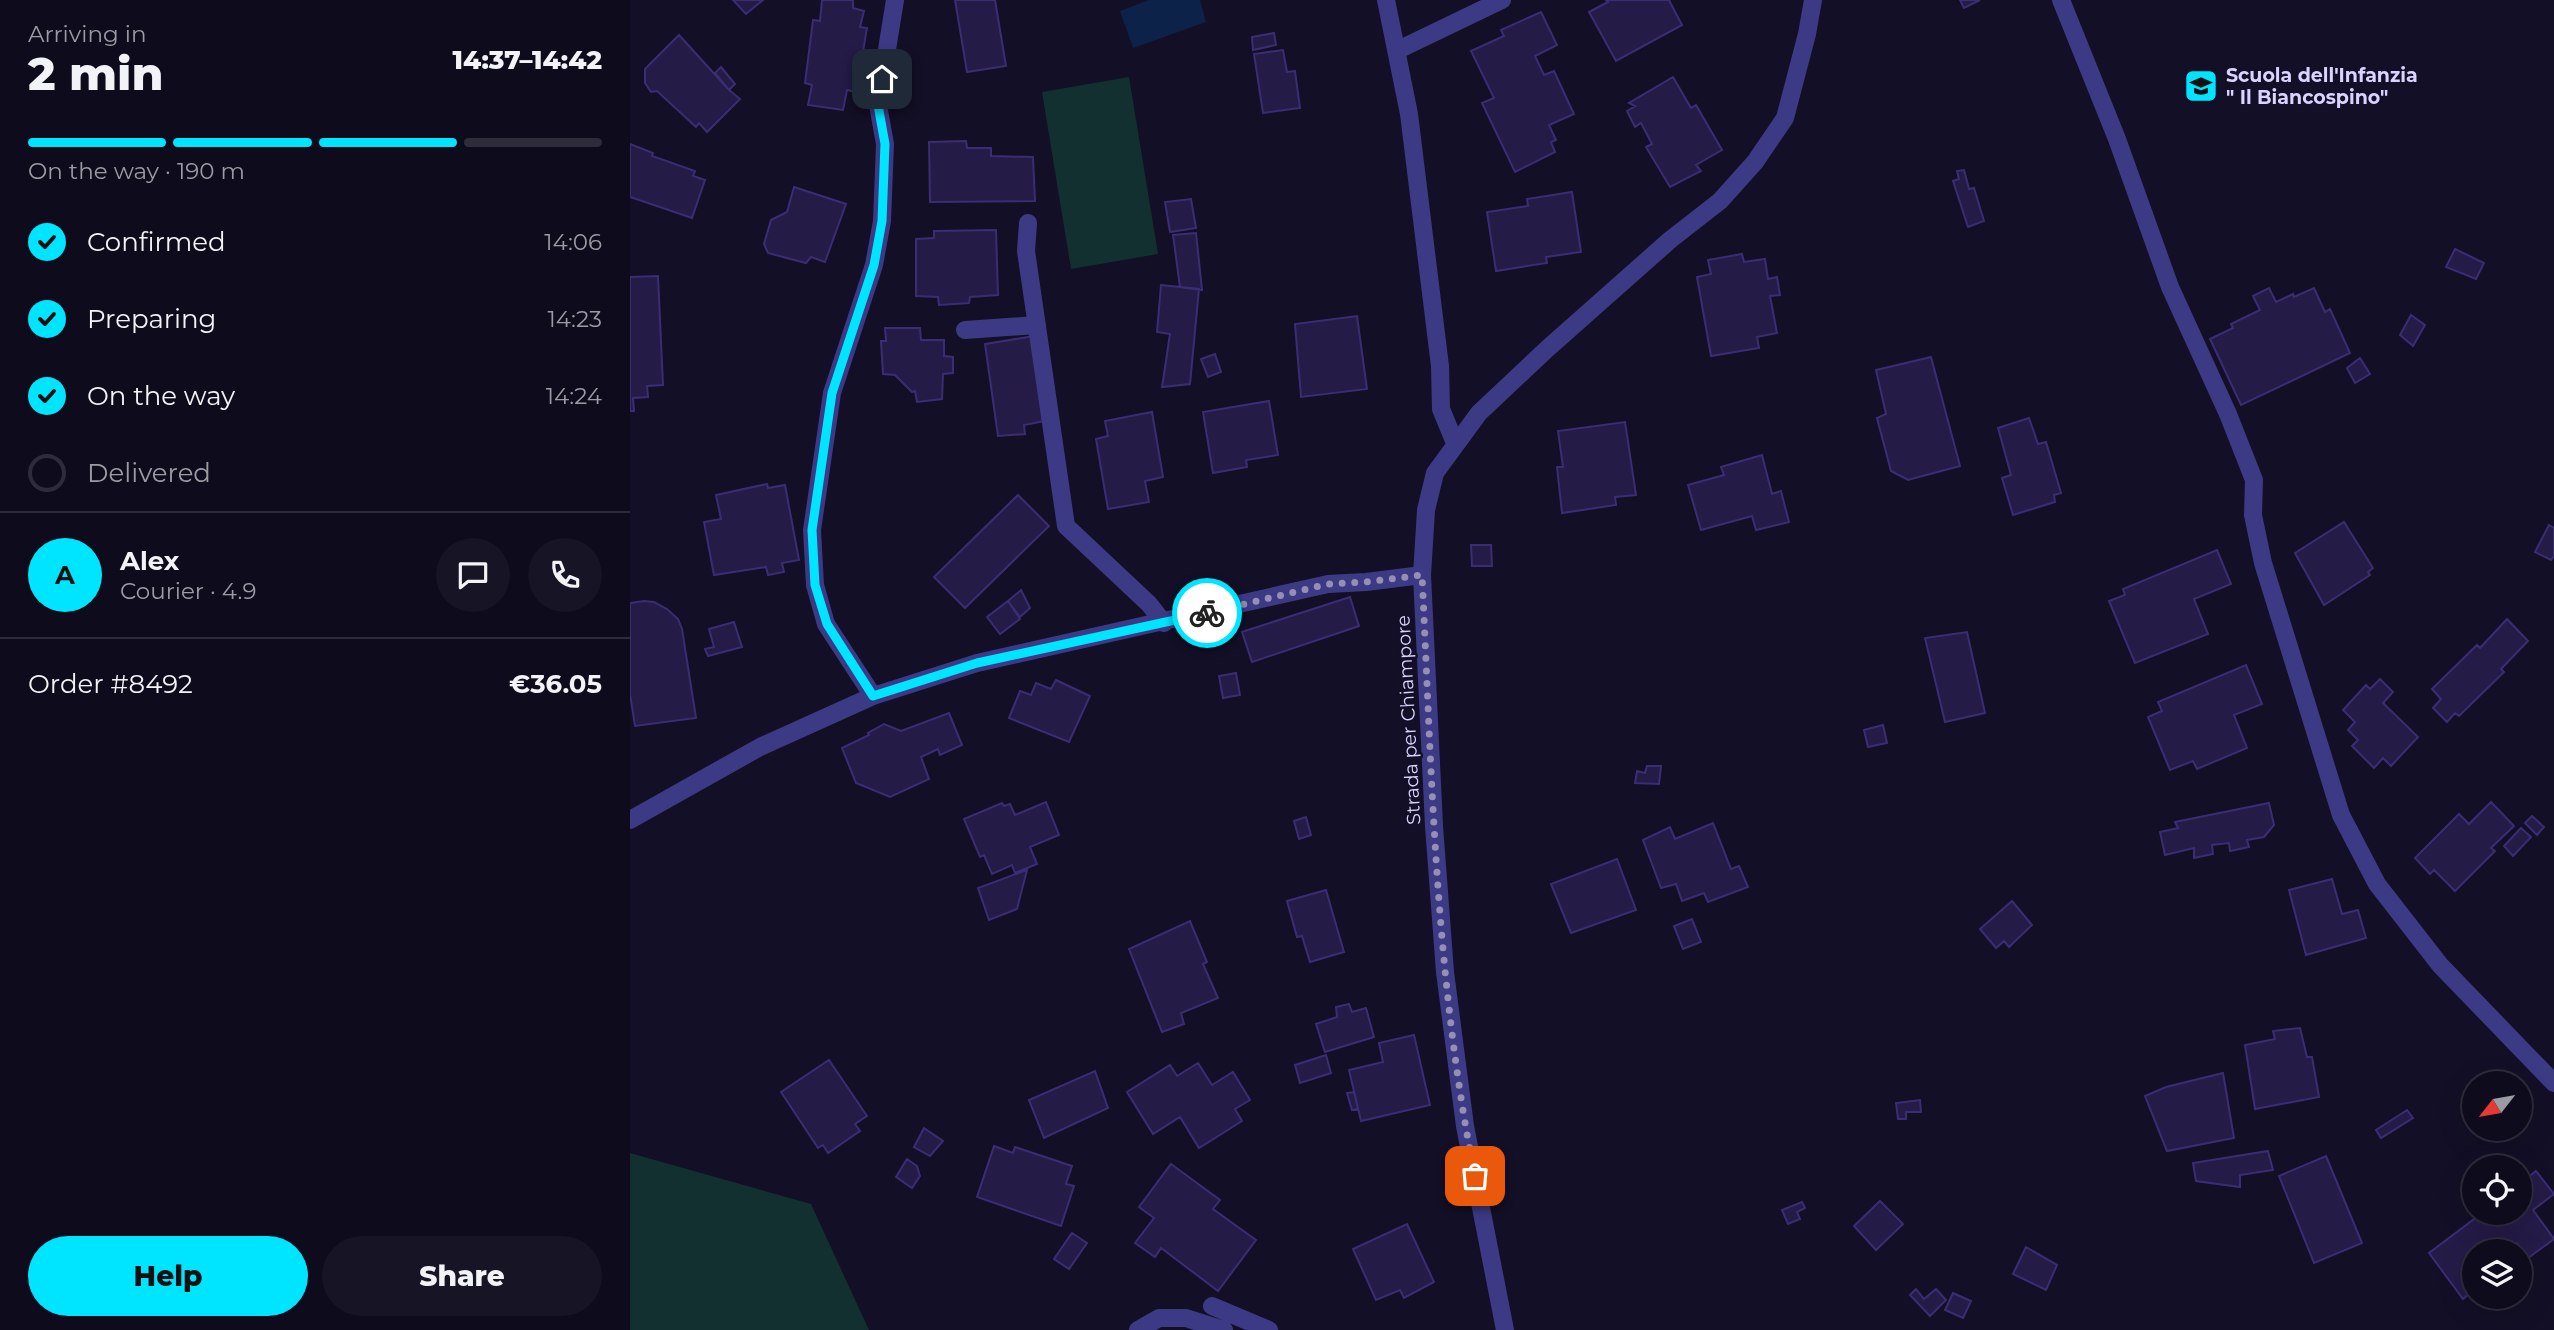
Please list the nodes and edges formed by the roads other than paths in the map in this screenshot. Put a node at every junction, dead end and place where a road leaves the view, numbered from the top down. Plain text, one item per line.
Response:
1 (895, 0) edge
2 (1386, 0) edge
3 (1502, 0) edge
4 (1813, 0) edge
5 (2061, 0) edge
6 (1398, 50) junction
7 (1028, 223) dead end
8 (1037, 326) junction
9 (965, 330) dead end
10 (1455, 443) junction
11 (1422, 575) junction
12 (1164, 622) junction
13 (873, 696) junction
14 (630, 820) edge
15 (2554, 1083) edge
16 (1212, 1306) dead end
17 (1138, 1330) edge
18 (1224, 1330) edge
19 (1267, 1330) edge
20 (1506, 1330) edge

1 - 13 street
2 - 6 street
3 - 6 street
4 - 10 street, Strada per Chiampore
5 - 15 street
6 - 10 street
7 - 8 street
8 - 9 street
8 - 12 street
10 - 11 street, Strada per Chiampore
11 - 12 street
11 - 20 street, Strada per Chiampore
12 - 13 street
13 - 14 street
16 - 19 street
17 - 18 street

